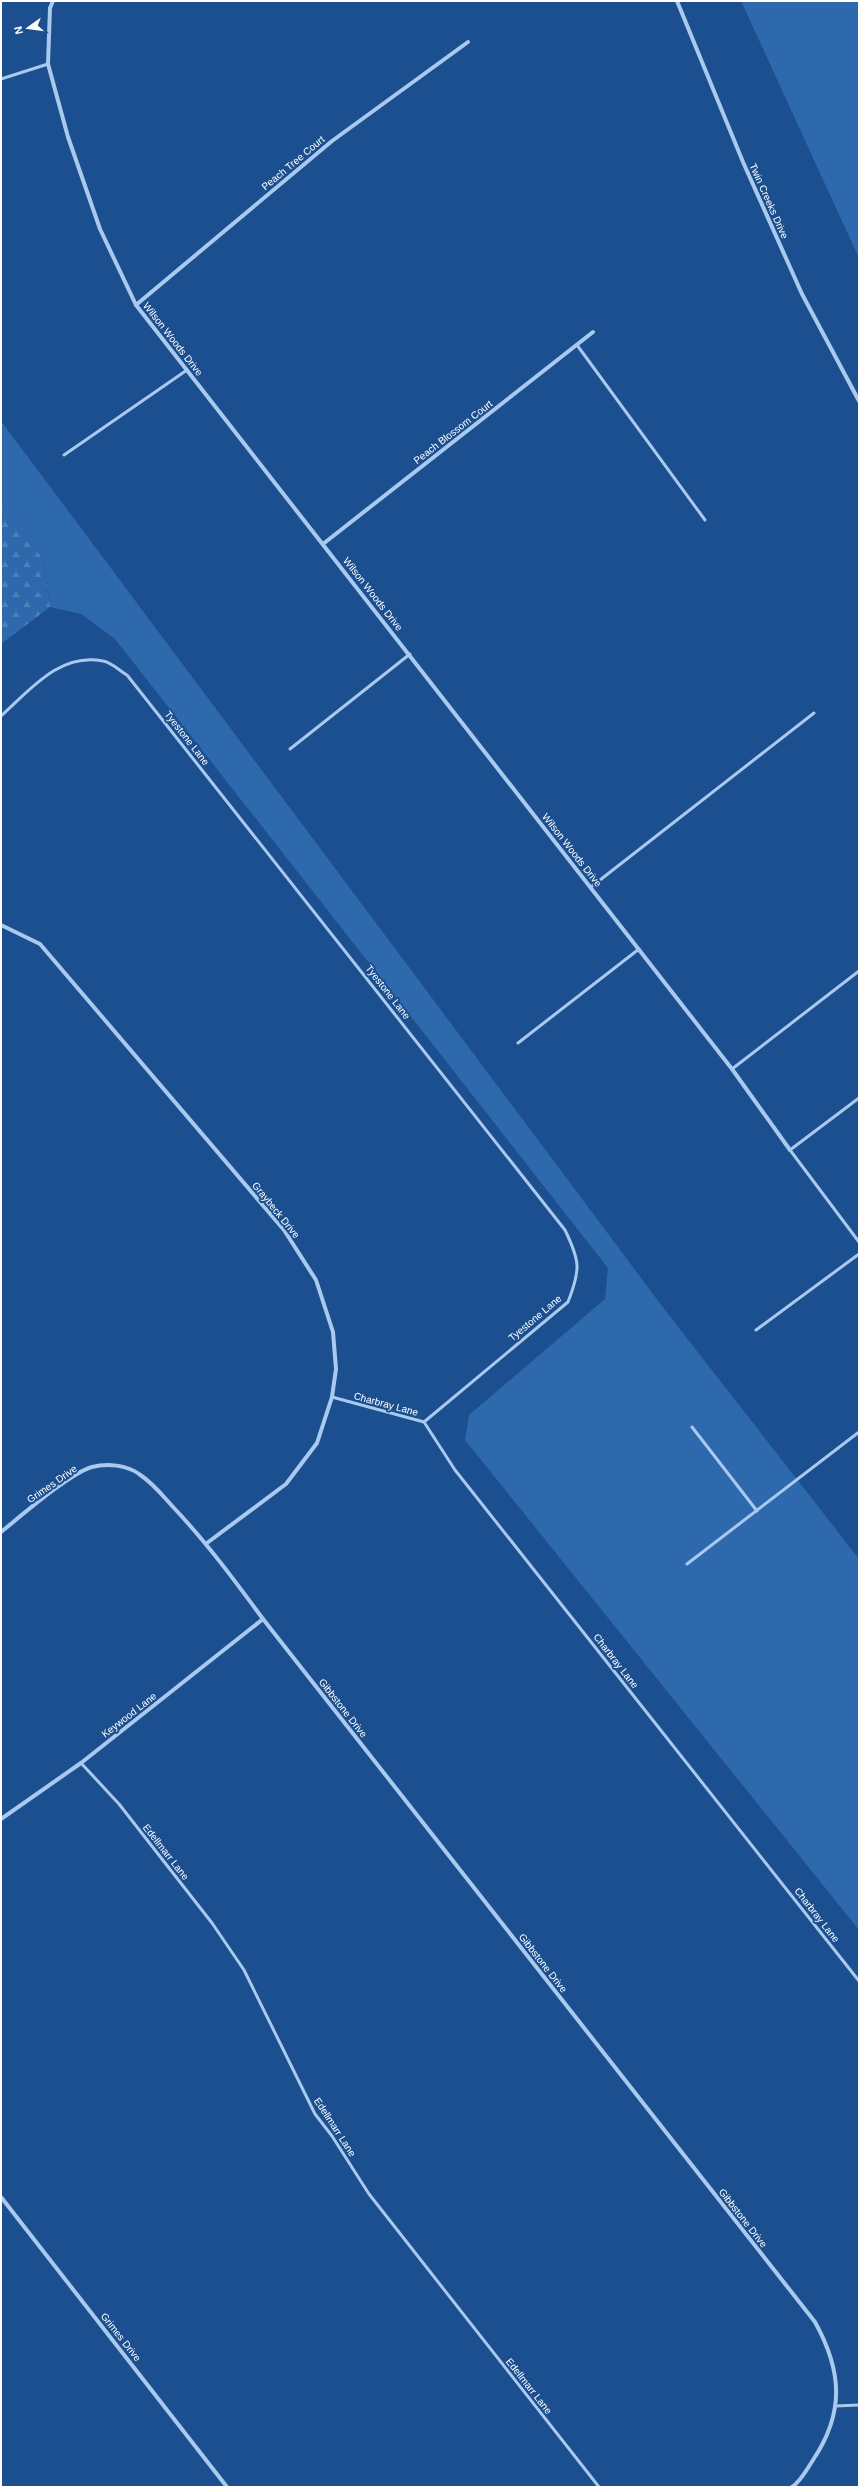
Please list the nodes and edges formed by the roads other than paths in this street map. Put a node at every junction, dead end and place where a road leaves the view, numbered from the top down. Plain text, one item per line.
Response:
1 (53, 1) edge
2 (677, 1) edge
3 (468, 42) dead end
4 (48, 64) junction
5 (1, 79) edge
6 (136, 305) junction
7 (593, 332) dead end
8 (577, 345) junction
9 (187, 370) junction
10 (859, 402) edge
11 (64, 455) dead end
12 (706, 520) dead end
13 (323, 544) junction
14 (410, 654) junction
15 (814, 713) dead end
16 (1, 716) edge
17 (290, 749) dead end
18 (591, 887) junction
19 (1, 925) edge
20 (639, 949) junction
21 (859, 971) edge
22 (518, 1043) dead end
23 (732, 1069) junction
24 (859, 1098) edge
25 (790, 1150) junction
26 (859, 1242) edge
27 (859, 1254) edge
28 (756, 1330) dead end
29 (332, 1398) junction
30 (424, 1422) junction
31 (692, 1427) dead end
32 (859, 1432) edge
33 (757, 1511) junction
34 (1, 1532) edge
35 (207, 1543) junction
36 (687, 1564) dead end
37 (263, 1619) junction
38 (81, 1763) junction
39 (1, 1819) edge
40 (859, 1980) edge
41 (1, 2197) edge
42 (859, 2405) edge
43 (836, 2406) junction
44 (227, 2487) edge
45 (599, 2487) edge
46 (792, 2487) edge

1 - 4 street, Wilson Woods Drive
2 - 10 street, Twin Creeks Drive
3 - 6 street, Peach Tree Court
4 - 5 lane
4 - 6 street, Wilson Woods Drive
6 - 9 street, Wilson Woods Drive
7 - 8 street, Peach Blossom Court
8 - 12 lane
8 - 13 street, Peach Blossom Court
9 - 11 lane
9 - 13 street, Wilson Woods Drive
13 - 14 street, Wilson Woods Drive
14 - 17 lane
14 - 18 street, Wilson Woods Drive
15 - 18 lane
16 - 30 lane, Tyestone Lane
18 - 20 street, Wilson Woods Drive
19 - 29 street, Graybeck Drive
20 - 22 lane
20 - 23 street, Wilson Woods Drive
21 - 23 lane
23 - 25 street, Wilson Woods Drive
24 - 25 lane
25 - 26 lane
27 - 28 lane
29 - 30 lane, Charbray Lane
29 - 35 street, Graybeck Drive
30 - 40 lane, Charbray Lane
31 - 33 lane
32 - 33 lane
33 - 36 lane
34 - 35 street, Grimes Drive
35 - 37 street, Gibbstone Drive
37 - 38 street, Keywood Lane
37 - 43 street, Gibbstone Drive
38 - 39 street, Keywood Lane
38 - 45 lane, Edellmarr Lane
41 - 44 street, Grimes Drive
42 - 43 lane
43 - 46 street, Gibbstone Drive

